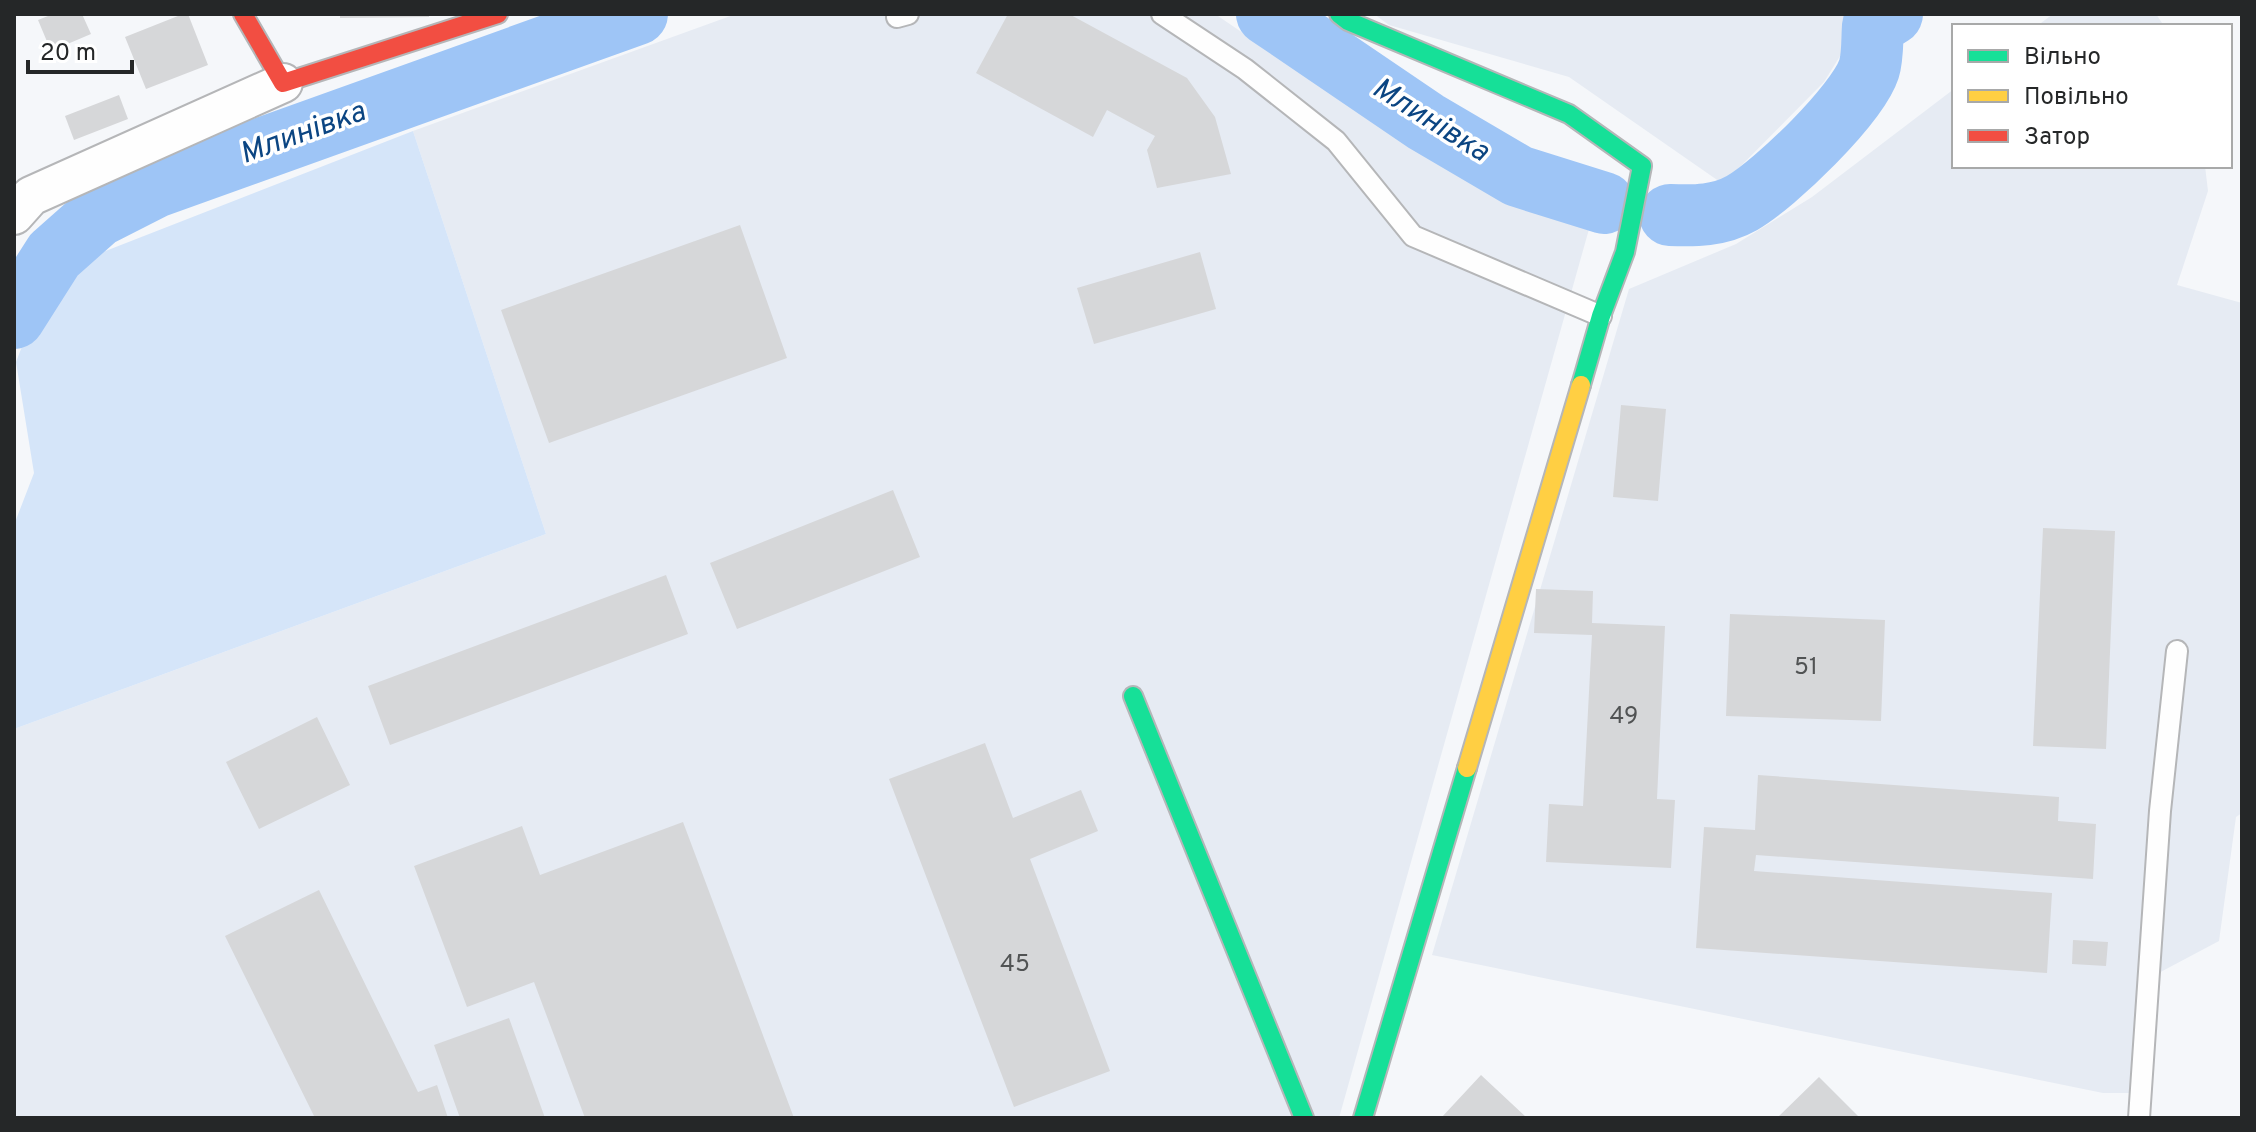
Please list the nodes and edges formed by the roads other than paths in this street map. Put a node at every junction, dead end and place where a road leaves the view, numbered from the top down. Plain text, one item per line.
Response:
1 (243, 14) edge
2 (498, 14) edge
3 (1162, 14) edge
4 (1339, 14) edge
5 (283, 83) junction
6 (14, 215) edge
7 (1601, 316) junction
8 (2177, 651) dead end
9 (1133, 696) dead end
10 (1304, 1118) edge
11 (1363, 1118) edge
12 (2139, 1118) edge

1 - 5 street
2 - 5 street
3 - 7 lane
4 - 7 street
5 - 6 street
7 - 11 street
8 - 12 lane
9 - 10 street

